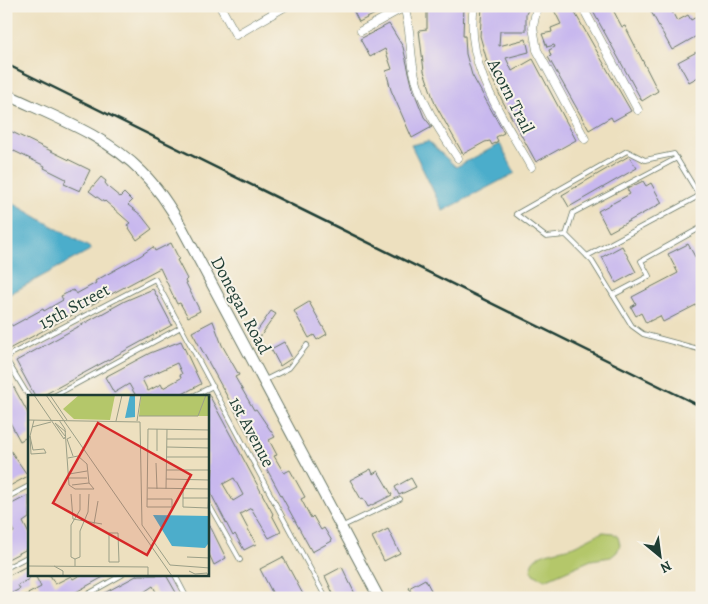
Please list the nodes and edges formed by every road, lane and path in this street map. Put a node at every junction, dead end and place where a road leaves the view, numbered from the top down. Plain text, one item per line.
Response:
1 (220, 6) edge
2 (286, 6) edge
3 (474, 6) edge
4 (537, 6) edge
5 (582, 6) edge
6 (405, 7) edge
7 (360, 31) dead end
8 (6, 94) edge
9 (638, 110) dead end
10 (585, 139) dead end
11 (458, 158) dead end
12 (677, 158) junction
13 (531, 167) dead end
14 (700, 198) edge
15 (702, 227) edge
16 (566, 235) junction
17 (587, 256) junction
18 (155, 279) joint
19 (613, 295) junction
20 (181, 327) junction
21 (307, 345) dead end
22 (702, 350) edge
23 (6, 359) edge
24 (263, 381) junction
25 (213, 386) junction
26 (28, 395) edge
27 (56, 395) edge
28 (195, 395) edge
29 (28, 487) edge
30 (6, 498) edge
31 (400, 499) dead end
32 (209, 506) edge
33 (341, 526) junction
34 (28, 557) edge
35 (240, 560) dead end
36 (6, 568) edge
37 (120, 576) edge
38 (176, 576) edge
39 (82, 598) edge
40 (187, 598) edge
41 (326, 598) edge
42 (379, 598) edge

1 - 2 street
3 - 13 street, Acorn Trail
4 - 10 street
5 - 9 street
6 - 7 street
6 - 11 street
8 - 24 street, Donegan Road
12 - 14 lane
12 - 16 lane
12 - 16 lane
14 - 17 lane
15 - 19 lane
16 - 17 lane
17 - 19 lane
18 - 20 lane, 1st Avenue
18 - 23 lane, 15th Street
19 - 22 lane
20 - 25 lane, 1st Avenue
20 - 27 lane
21 - 24 lane
23 - 26 lane, 15th Street
24 - 33 street, Donegan Road
25 - 28 lane
25 - 41 lane, 1st Avenue
29 - 30 lane
31 - 33 lane
32 - 35 lane
33 - 42 street, Donegan Road
34 - 36 lane
37 - 39 lane
38 - 40 lane

